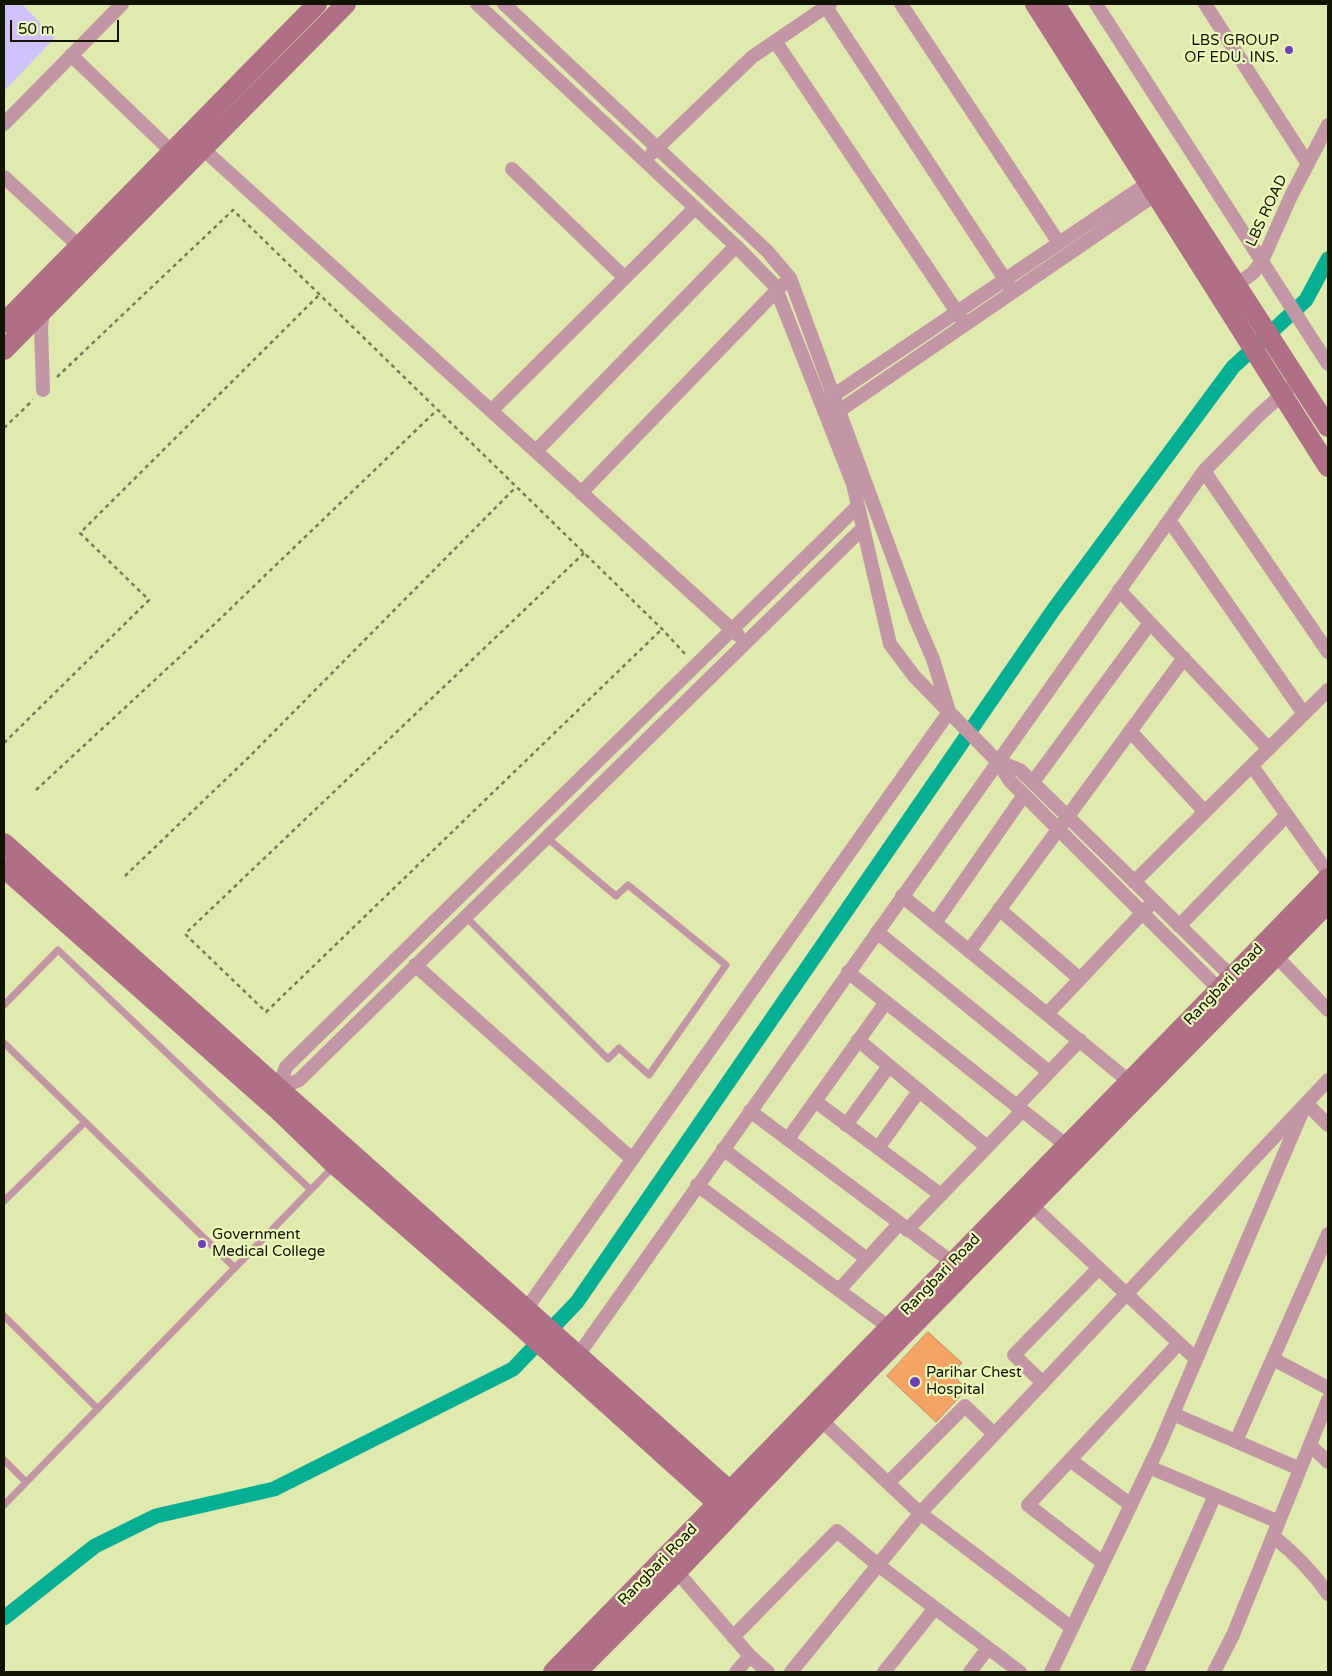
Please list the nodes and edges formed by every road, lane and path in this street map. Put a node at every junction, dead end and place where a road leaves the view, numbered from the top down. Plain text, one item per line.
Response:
1 (122, 4) edge
2 (318, 4) edge
3 (346, 4) edge
4 (477, 4) edge
5 (504, 4) edge
6 (901, 4) edge
7 (1035, 4) edge
8 (1055, 4) edge
9 (1096, 4) edge
10 (1205, 4) edge
11 (828, 5) edge
12 (776, 41) junction
13 (72, 55) junction
14 (4, 124) edge
15 (1328, 125) edge
16 (657, 147) junction
17 (203, 148) junction
18 (172, 152) junction
19 (645, 162) junction
20 (1308, 164) junction
21 (512, 169) dead end
22 (4, 177) edge
23 (1160, 183) junction
24 (695, 208) junction
25 (1059, 243) junction
26 (79, 246) junction
27 (736, 246) junction
28 (1262, 261) junction
29 (625, 278) junction
30 (790, 278) junction
31 (1005, 279) junction
32 (1237, 285) junction
33 (776, 290) junction
34 (1013, 292) junction
35 (319, 295) junction
36 (1220, 296) junction
37 (43, 310) junction
38 (956, 312) junction
39 (4, 323) edge
40 (965, 325) junction
41 (4, 350) edge
42 (1328, 364) edge
43 (1298, 380) junction
44 (43, 390) junction
45 (1282, 394) junction
46 (834, 395) junction
47 (821, 403) junction
48 (437, 410) junction
49 (840, 410) junction
50 (491, 411) junction
51 (827, 419) junction
52 (1328, 427) edge
53 (4, 428) edge
54 (536, 451) junction
55 (1328, 467) edge
56 (1204, 471) junction
57 (516, 487) junction
58 (581, 492) junction
59 (858, 506) junction
60 (1169, 520) junction
61 (863, 528) junction
62 (584, 553) junction
63 (1119, 590) junction
64 (1150, 623) junction
65 (662, 629) junction
66 (732, 630) junction
67 (746, 642) junction
68 (1328, 652) edge
69 (1184, 658) junction
70 (695, 665) junction
71 (1328, 690) edge
72 (1304, 714) junction
73 (953, 716) junction
74 (1130, 732) junction
75 (4, 743) edge
76 (1269, 749) junction
77 (998, 761) junction
78 (1252, 766) junction
79 (1033, 782) junction
80 (36, 790) dead end
81 (1024, 795) junction
82 (1205, 812) junction
83 (1287, 815) junction
84 (1067, 816) junction
85 (1058, 828) junction
86 (546, 837) junction
87 (4, 843) edge
88 (513, 844) junction
89 (525, 858) junction
90 (4, 868) edge
91 (1328, 872) edge
92 (124, 876) dead end
93 (1328, 878) edge
94 (1134, 882) junction
95 (902, 896) junction
96 (1154, 901) junction
97 (1328, 903) edge
98 (1000, 909) junction
99 (1142, 913) junction
100 (465, 916) junction
101 (935, 923) junction
102 (1179, 926) junction
103 (877, 932) junction
104 (969, 951) junction
105 (1276, 956) junction
106 (415, 966) junction
107 (848, 972) junction
108 (1080, 979) junction
109 (1226, 984) junction
110 (886, 1002) junction
111 (4, 1005) edge
112 (1328, 1010) edge
113 (1047, 1014) junction
114 (858, 1040) junction
115 (1080, 1040) junction
116 (4, 1043) edge
117 (889, 1066) junction
118 (1049, 1072) junction
119 (1328, 1080) edge
120 (1130, 1082) junction
121 (278, 1089) junction
122 (919, 1091) junction
123 (815, 1101) junction
124 (1306, 1103) junction
125 (1020, 1108) junction
126 (750, 1111) junction
127 (84, 1122) junction
128 (846, 1124) junction
129 (1328, 1125) edge
130 (788, 1139) junction
131 (1067, 1146) junction
132 (987, 1147) junction
133 (724, 1148) junction
134 (878, 1148) junction
135 (342, 1159) junction
136 (632, 1159) junction
137 (697, 1185) junction
138 (311, 1190) junction
139 (941, 1195) junction
140 (1025, 1200) junction
141 (4, 1201) edge
142 (904, 1227) junction
143 (1328, 1234) edge
144 (867, 1259) junction
145 (952, 1264) junction
146 (235, 1268) junction
147 (1099, 1268) junction
148 (839, 1290) junction
149 (1126, 1294) junction
150 (4, 1316) edge
151 (526, 1321) junction
152 (890, 1328) junction
153 (1178, 1343) junction
154 (1196, 1359) junction
155 (1273, 1359) junction
156 (569, 1360) junction
157 (1043, 1382) junction
158 (1328, 1388) edge
159 (1328, 1400) edge
160 (98, 1408) junction
161 (1173, 1414) junction
162 (821, 1420) junction
163 (994, 1434) junction
164 (1236, 1441) junction
165 (1310, 1445) junction
166 (4, 1460) edge
167 (1070, 1460) junction
168 (1328, 1462) edge
169 (1149, 1467) junction
170 (1300, 1469) junction
171 (26, 1482) junction
172 (888, 1483) junction
173 (1215, 1495) junction
174 (730, 1503) junction
175 (4, 1505) edge
176 (1131, 1505) junction
177 (920, 1513) junction
178 (1279, 1522) junction
179 (1273, 1536) junction
180 (1103, 1563) junction
181 (670, 1565) junction
182 (878, 1565) junction
183 (1328, 1594) edge
184 (935, 1608) junction
185 (1072, 1628) junction
186 (733, 1637) junction
187 (988, 1648) junction
188 (750, 1656) junction
189 (554, 1672) edge
190 (577, 1672) edge
191 (736, 1672) edge
192 (768, 1672) edge
193 (791, 1672) edge
194 (884, 1672) edge
195 (970, 1672) edge
196 (1020, 1672) edge
197 (1051, 1672) edge
198 (1137, 1672) edge
199 (1214, 1672) edge

1 - 13 street
2 - 18 street
3 - 17 street
4 - 19 street
5 - 16 street
6 - 25 street
7 - 23 street
8 - 23 street
9 - 28 street
10 - 20 street
11 - 12 street
11 - 31 street
12 - 16 street
12 - 38 street
13 - 14 street
13 - 18 street
15 - 20 street, LBS ROAD
16 - 19 street
16 - 30 street
17 - 37 street
17 - 50 street
18 - 26 street
19 - 24 street
20 - 28 street, LBS ROAD
21 - 29 street
22 - 26 street
23 - 25 street
23 - 32 street
23 - 34 street
23 - 36 street
24 - 27 street
24 - 29 street
25 - 31 street
26 - 39 street
27 - 33 street
27 - 54 street
28 - 32 street, LBS ROAD
28 - 42 street
29 - 50 street
30 - 33 street
30 - 46 street
31 - 34 street
31 - 38 street
32 - 36 street, LBS ROAD
32 - 43 street
33 - 47 street
33 - 58 street
34 - 40 street
35 - 44 path
35 - 48 path
35 - 75 path
36 - 45 street
37 - 41 street
37 - 44 street
38 - 40 street
38 - 46 street
40 - 49 street
43 - 45 street
43 - 52 street
44 - 53 path
45 - 55 street
45 - 56 street
46 - 47 street
46 - 49 street
47 - 51 street
48 - 57 path
48 - 80 path
49 - 51 street
49 - 73 street
50 - 54 street
51 - 59 street
54 - 58 street
56 - 60 street
56 - 68 street
57 - 62 path
57 - 92 path
58 - 66 street
59 - 61 street
59 - 66 street
60 - 63 street
60 - 72 street
61 - 67 street
61 - 73 street
62 - 65 path
62 - 65 path
63 - 64 street
63 - 77 street
64 - 69 street
64 - 79 street
65 - 70 path
66 - 67 street
66 - 70 street
67 - 86 street
69 - 74 street
69 - 76 street
70 - 88 street
71 - 72 street
72 - 76 street
73 - 77 street
73 - 136 street
74 - 82 street
74 - 84 street
76 - 78 street
77 - 79 street
77 - 81 street
77 - 95 street
78 - 82 street
78 - 83 street
79 - 84 street
81 - 85 street
81 - 101 street
82 - 94 street
83 - 91 street
83 - 102 street
84 - 85 street
84 - 94 street
85 - 98 street
85 - 99 street
86 - 89 street
86 - 100 lane
87 - 121 street
88 - 89 street
88 - 121 street
89 - 100 street
90 - 135 street
93 - 109 street, Rangbari Road
94 - 96 street
95 - 101 street
95 - 103 street
96 - 99 street
96 - 102 street
97 - 105 street, Rangbari Road
98 - 104 street
98 - 108 street
99 - 108 street
99 - 109 street
100 - 106 street
101 - 104 street
102 - 109 street
103 - 107 street
103 - 118 street
104 - 113 street
105 - 112 street
105 - 140 street, Rangbari Road
106 - 121 street
106 - 136 street
107 - 110 street
107 - 126 street
108 - 113 street
109 - 120 street, Rangbari Road
110 - 114 street
110 - 125 street
111 - 138 lane
113 - 115 street
114 - 117 street
114 - 123 street
115 - 118 street
115 - 120 street
116 - 127 lane
117 - 122 street
117 - 128 street
118 - 125 street
119 - 124 street
120 - 131 street, Rangbari Road
121 - 135 street
122 - 132 street
122 - 134 street
123 - 128 street
123 - 130 street
124 - 129 street
124 - 149 street
124 - 154 street
125 - 131 street
125 - 132 street
126 - 130 street
126 - 133 street
127 - 141 lane
127 - 146 lane
128 - 134 street
130 - 142 street
131 - 140 street, Rangbari Road
132 - 139 street
133 - 137 street
133 - 144 street
134 - 139 street
135 - 138 lane
135 - 151 street
136 - 151 street
137 - 148 street
137 - 156 street
138 - 146 lane
139 - 142 street
140 - 145 street, Rangbari Road
140 - 147 street
140 - 162 street, Rangbari Road
142 - 144 street
142 - 145 street
143 - 155 street
144 - 148 street
145 - 152 street, Rangbari Road
146 - 160 lane
147 - 149 street
147 - 157 street
148 - 152 street
149 - 153 street
149 - 157 street
150 - 160 lane
151 - 156 street
152 - 174 street, Rangbari Road
153 - 154 street
153 - 167 street
154 - 161 street
155 - 158 street
155 - 164 street
156 - 174 street
157 - 163 street
159 - 165 street
160 - 171 lane
161 - 164 street
161 - 169 street
162 - 172 street
162 - 174 street, Rangbari Road
163 - 172 street
163 - 177 street
164 - 170 street
165 - 168 street
165 - 170 street
166 - 171 lane
167 - 176 street
167 - 180 street
169 - 173 street
169 - 176 street
170 - 178 street
171 - 175 lane
172 - 177 street
173 - 178 street
173 - 198 street
174 - 181 street, Rangbari Road
176 - 180 street
177 - 182 street
177 - 185 street
178 - 179 street
179 - 183 street
179 - 199 street
180 - 185 street
181 - 186 street
181 - 189 street, Rangbari Road
181 - 190 street, Rangbari Road
182 - 184 street
182 - 186 street
182 - 193 street
184 - 187 street
184 - 194 street
185 - 197 street
186 - 188 street
187 - 195 street
187 - 196 street
188 - 191 street
188 - 192 street

